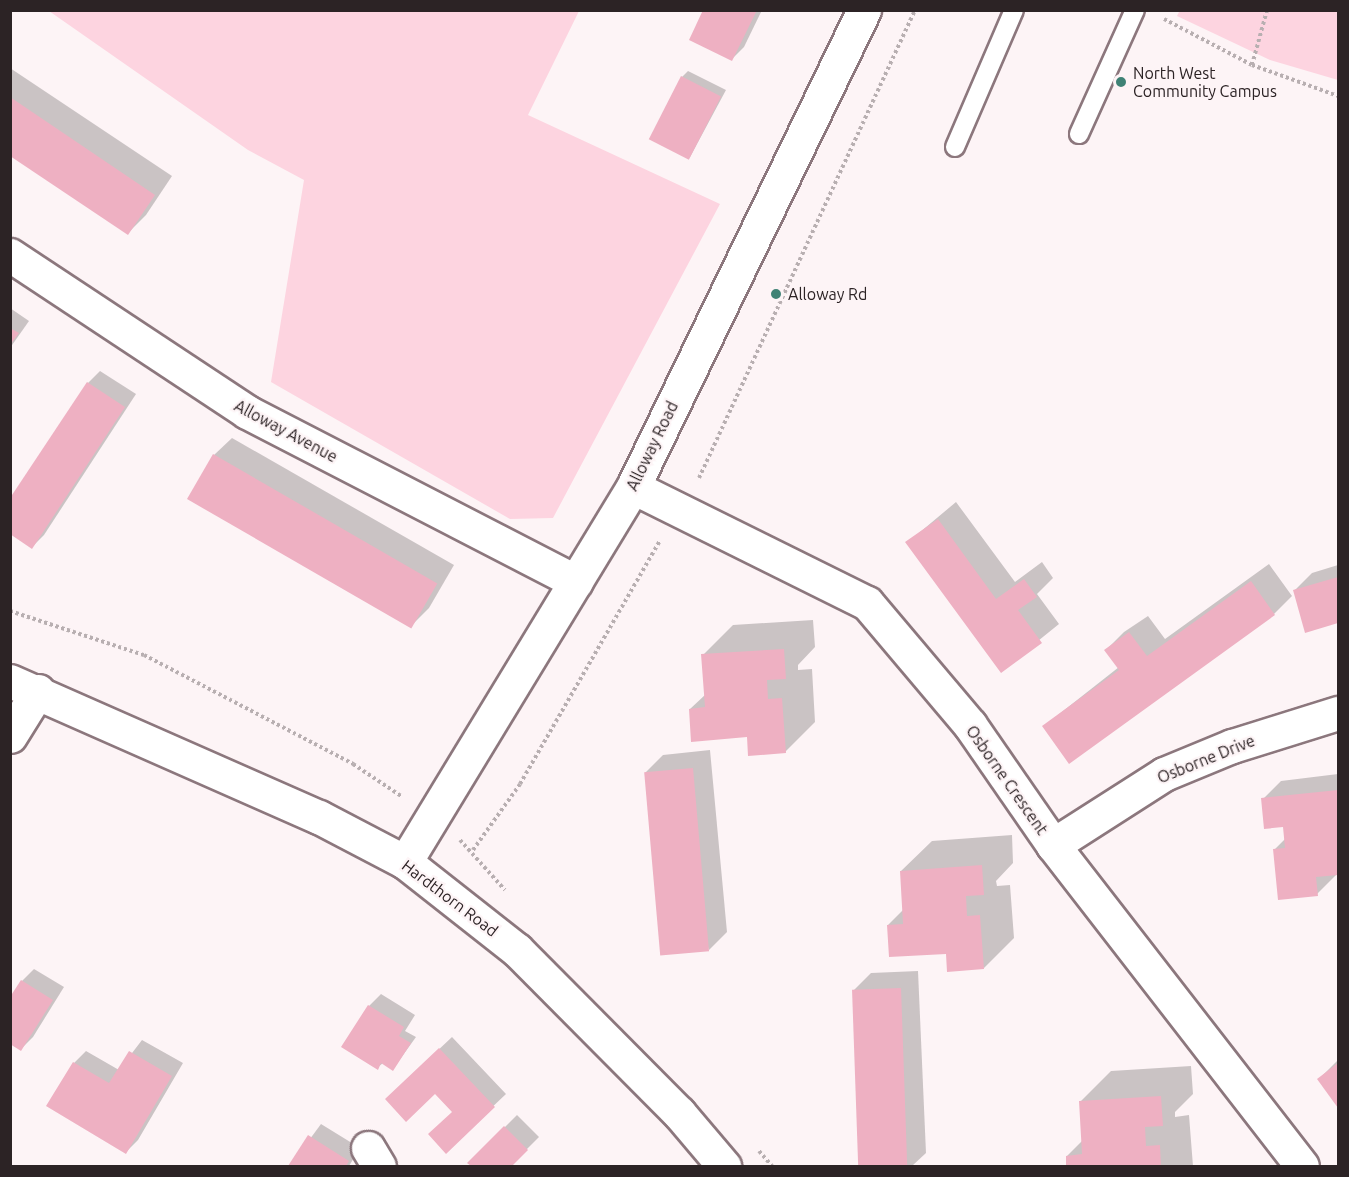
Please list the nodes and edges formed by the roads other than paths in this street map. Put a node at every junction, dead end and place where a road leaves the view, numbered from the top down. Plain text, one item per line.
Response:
1 (864, 10) edge
2 (1014, 10) edge
3 (1135, 10) edge
4 (1079, 134) dead end
5 (955, 147) dead end
6 (10, 255) edge
7 (633, 487) junction
8 (576, 582) junction
9 (24, 686) edge
10 (1338, 713) edge
11 (10, 736) edge
12 (1053, 845) junction
13 (405, 862) junction
14 (724, 1167) edge
15 (1302, 1167) edge

1 - 7 street, Alloway Road
2 - 5 lane
3 - 4 lane
6 - 8 street, Alloway Avenue
7 - 8 street, Alloway Road
7 - 12 street, Osborne Crescent
8 - 13 street, Alloway Road
9 - 11 street
9 - 13 street, Hardthorn Road
10 - 12 street, Osborne Drive
12 - 15 street, Osborne Crescent
13 - 14 street, Hardthorn Road

